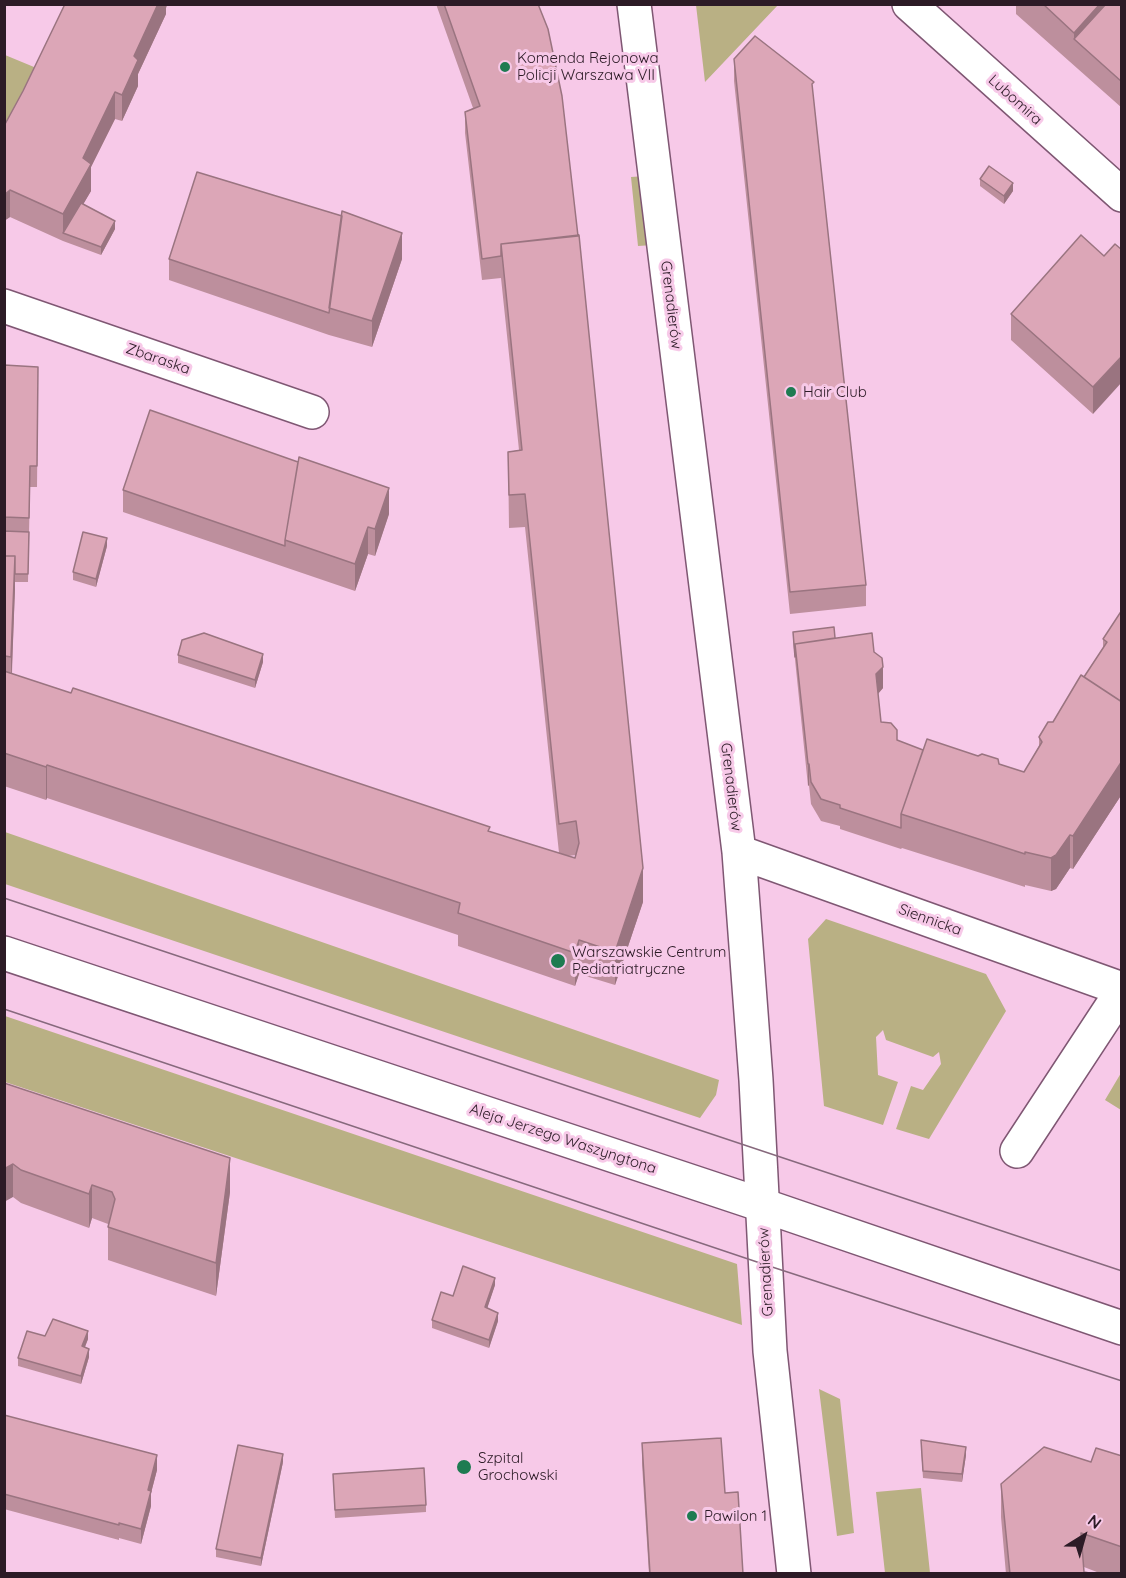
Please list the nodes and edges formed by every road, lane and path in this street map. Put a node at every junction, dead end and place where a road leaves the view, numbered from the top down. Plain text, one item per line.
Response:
1 (634, 4) edge
2 (909, 4) edge
3 (1122, 195) edge
4 (4, 306) edge
5 (312, 412) dead end
6 (739, 852) junction
7 (4, 953) edge
8 (1122, 990) edge
9 (1017, 1151) dead end
10 (762, 1205) junction
11 (1122, 1328) edge
12 (794, 1574) edge

1 - 6 street, Grenadierów
2 - 3 street, Lubomira
4 - 5 street, Zbaraska
6 - 8 street, Siennicka
6 - 10 street, Grenadierów
7 - 10 street, Aleja Jerzego Waszyngtona
8 - 9 street, Siennicka
10 - 11 street, Aleja Jerzego Waszyngtona
10 - 12 street, Grenadierów

